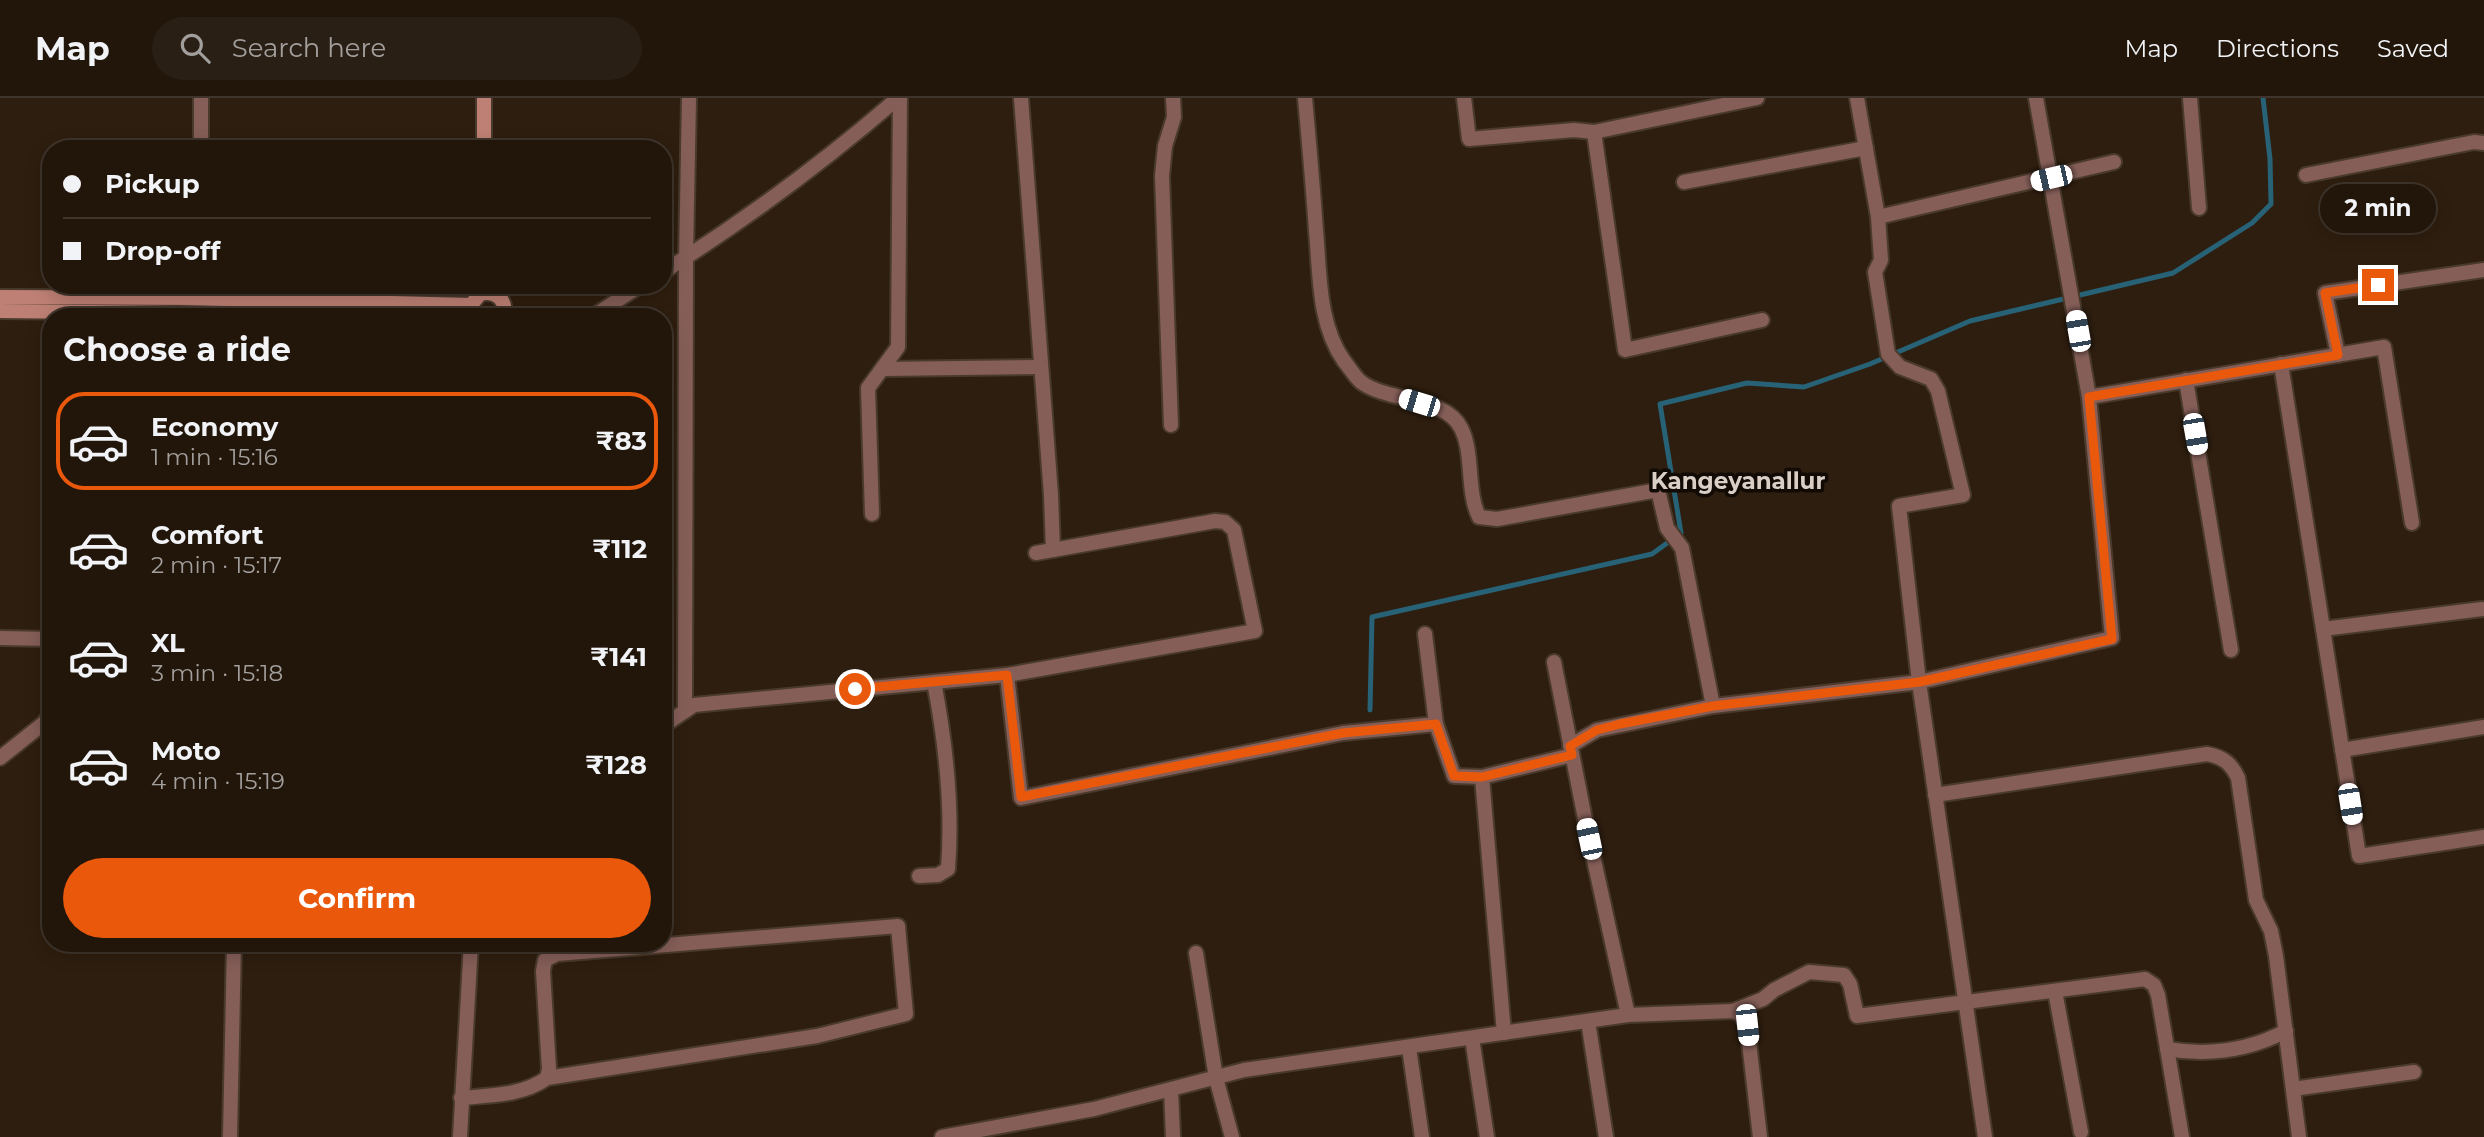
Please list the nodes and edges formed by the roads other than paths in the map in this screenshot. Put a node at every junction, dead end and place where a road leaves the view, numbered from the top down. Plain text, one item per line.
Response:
1 (201, 98) edge
2 (484, 98) edge
3 (689, 98) edge
4 (899, 98) edge
5 (1021, 98) edge
6 (1173, 98) edge
7 (1306, 98) edge
8 (1465, 98) edge
9 (1757, 98) edge
10 (1857, 98) edge
11 (2036, 98) edge
12 (2190, 98) edge
13 (1594, 132) junction
14 (201, 140) edge
15 (484, 140) edge
16 (2484, 143) edge
17 (1866, 148) junction
18 (2114, 162) dead end
19 (2306, 175) dead end
20 (2051, 178) junction
21 (1684, 182) dead end
22 (2199, 208) dead end
23 (1878, 217) junction
24 (686, 257) junction
25 (672, 266) edge
26 (2484, 270) edge
27 (121, 294) edge
28 (227, 294) edge
29 (627, 294) edge
30 (0, 297) edge
31 (407, 308) edge
32 (606, 308) edge
33 (0, 311) edge
34 (42, 311) edge
35 (1762, 320) dead end
36 (2338, 355) junction
37 (2281, 364) junction
38 (1041, 367) junction
39 (882, 369) junction
40 (2186, 380) junction
41 (2089, 397) junction
42 (1171, 425) dead end
43 (872, 514) dead end
44 (2413, 523) dead end
45 (1054, 550) junction
46 (1036, 553) dead end
47 (2482, 609) dead end
48 (2323, 629) junction
49 (1425, 634) dead end
50 (0, 638) edge
51 (42, 639) edge
52 (2231, 650) dead end
53 (1554, 662) dead end
54 (1007, 675) junction
55 (934, 682) junction
56 (1919, 682) junction
57 (1713, 706) junction
58 (685, 711) junction
59 (672, 720) edge
60 (1436, 724) junction
61 (42, 725) edge
62 (2484, 727) edge
63 (1571, 750) junction
64 (2342, 750) junction
65 (0, 758) edge
66 (1482, 777) junction
67 (1934, 795) junction
68 (2484, 837) edge
69 (919, 876) dead end
70 (672, 945) edge
71 (234, 952) edge
72 (470, 952) edge
73 (581, 952) edge
74 (1196, 953) dead end
75 (2055, 991) junction
76 (1964, 1003) junction
77 (1733, 1011) junction
78 (1628, 1015) junction
79 (1588, 1021) junction
80 (2286, 1031) junction
81 (1504, 1034) junction
82 (1472, 1038) junction
83 (1409, 1048) junction
84 (2168, 1049) junction
85 (2414, 1072) dead end
86 (547, 1078) junction
87 (1216, 1078) junction
88 (2293, 1089) junction
89 (1171, 1090) junction
90 (461, 1098) junction
91 (2081, 1132) dead end
92 (460, 1136) edge
93 (230, 1137) edge
94 (942, 1137) edge
95 (1173, 1137) edge
96 (1232, 1137) edge
97 (1422, 1137) edge
98 (1487, 1137) edge
99 (1606, 1137) edge
100 (1760, 1137) edge
101 (1984, 1137) edge
102 (2182, 1137) edge
103 (2299, 1137) edge

1 - 14 street
2 - 15 main road
3 - 24 street
4 - 24 street
4 - 39 street
5 - 38 street
6 - 42 street
7 - 57 street
8 - 13 street
9 - 13 street
10 - 17 street
11 - 20 street
12 - 22 street
13 - 35 street
16 - 19 street
17 - 21 street
17 - 23 street
18 - 20 street
20 - 23 street
20 - 41 street
23 - 56 street
24 - 25 street
24 - 58 street
26 - 36 street
27 - 30 main road
28 - 31 main road
29 - 32 street
33 - 34 main road
36 - 37 street
36 - 44 street
37 - 40 street
37 - 48 street
38 - 39 street
38 - 45 street
39 - 43 street
40 - 41 street
40 - 52 street
41 - 56 street
45 - 46 street
45 - 54 street
47 - 48 street
48 - 64 street
49 - 60 street
50 - 51 street
53 - 63 street
54 - 55 street
54 - 60 street
55 - 58 street
55 - 69 street
56 - 57 street
56 - 67 street
57 - 63 street
58 - 59 street
60 - 66 street
61 - 65 street
62 - 64 street
63 - 66 street
63 - 78 street
64 - 68 street
66 - 81 street
67 - 76 street
67 - 80 street
70 - 86 street
71 - 93 street
72 - 90 street
73 - 86 street
74 - 87 street
75 - 76 street
75 - 84 street
75 - 91 street
76 - 77 street
76 - 101 street
77 - 78 street
77 - 100 street
78 - 79 street
79 - 81 street
79 - 99 street
80 - 84 street
80 - 88 street
81 - 82 street
82 - 83 street
82 - 98 street
83 - 87 street
83 - 97 street
84 - 102 street
85 - 88 street
86 - 90 street
87 - 89 street
87 - 96 street
88 - 103 street
89 - 94 street
89 - 95 street
90 - 92 street

